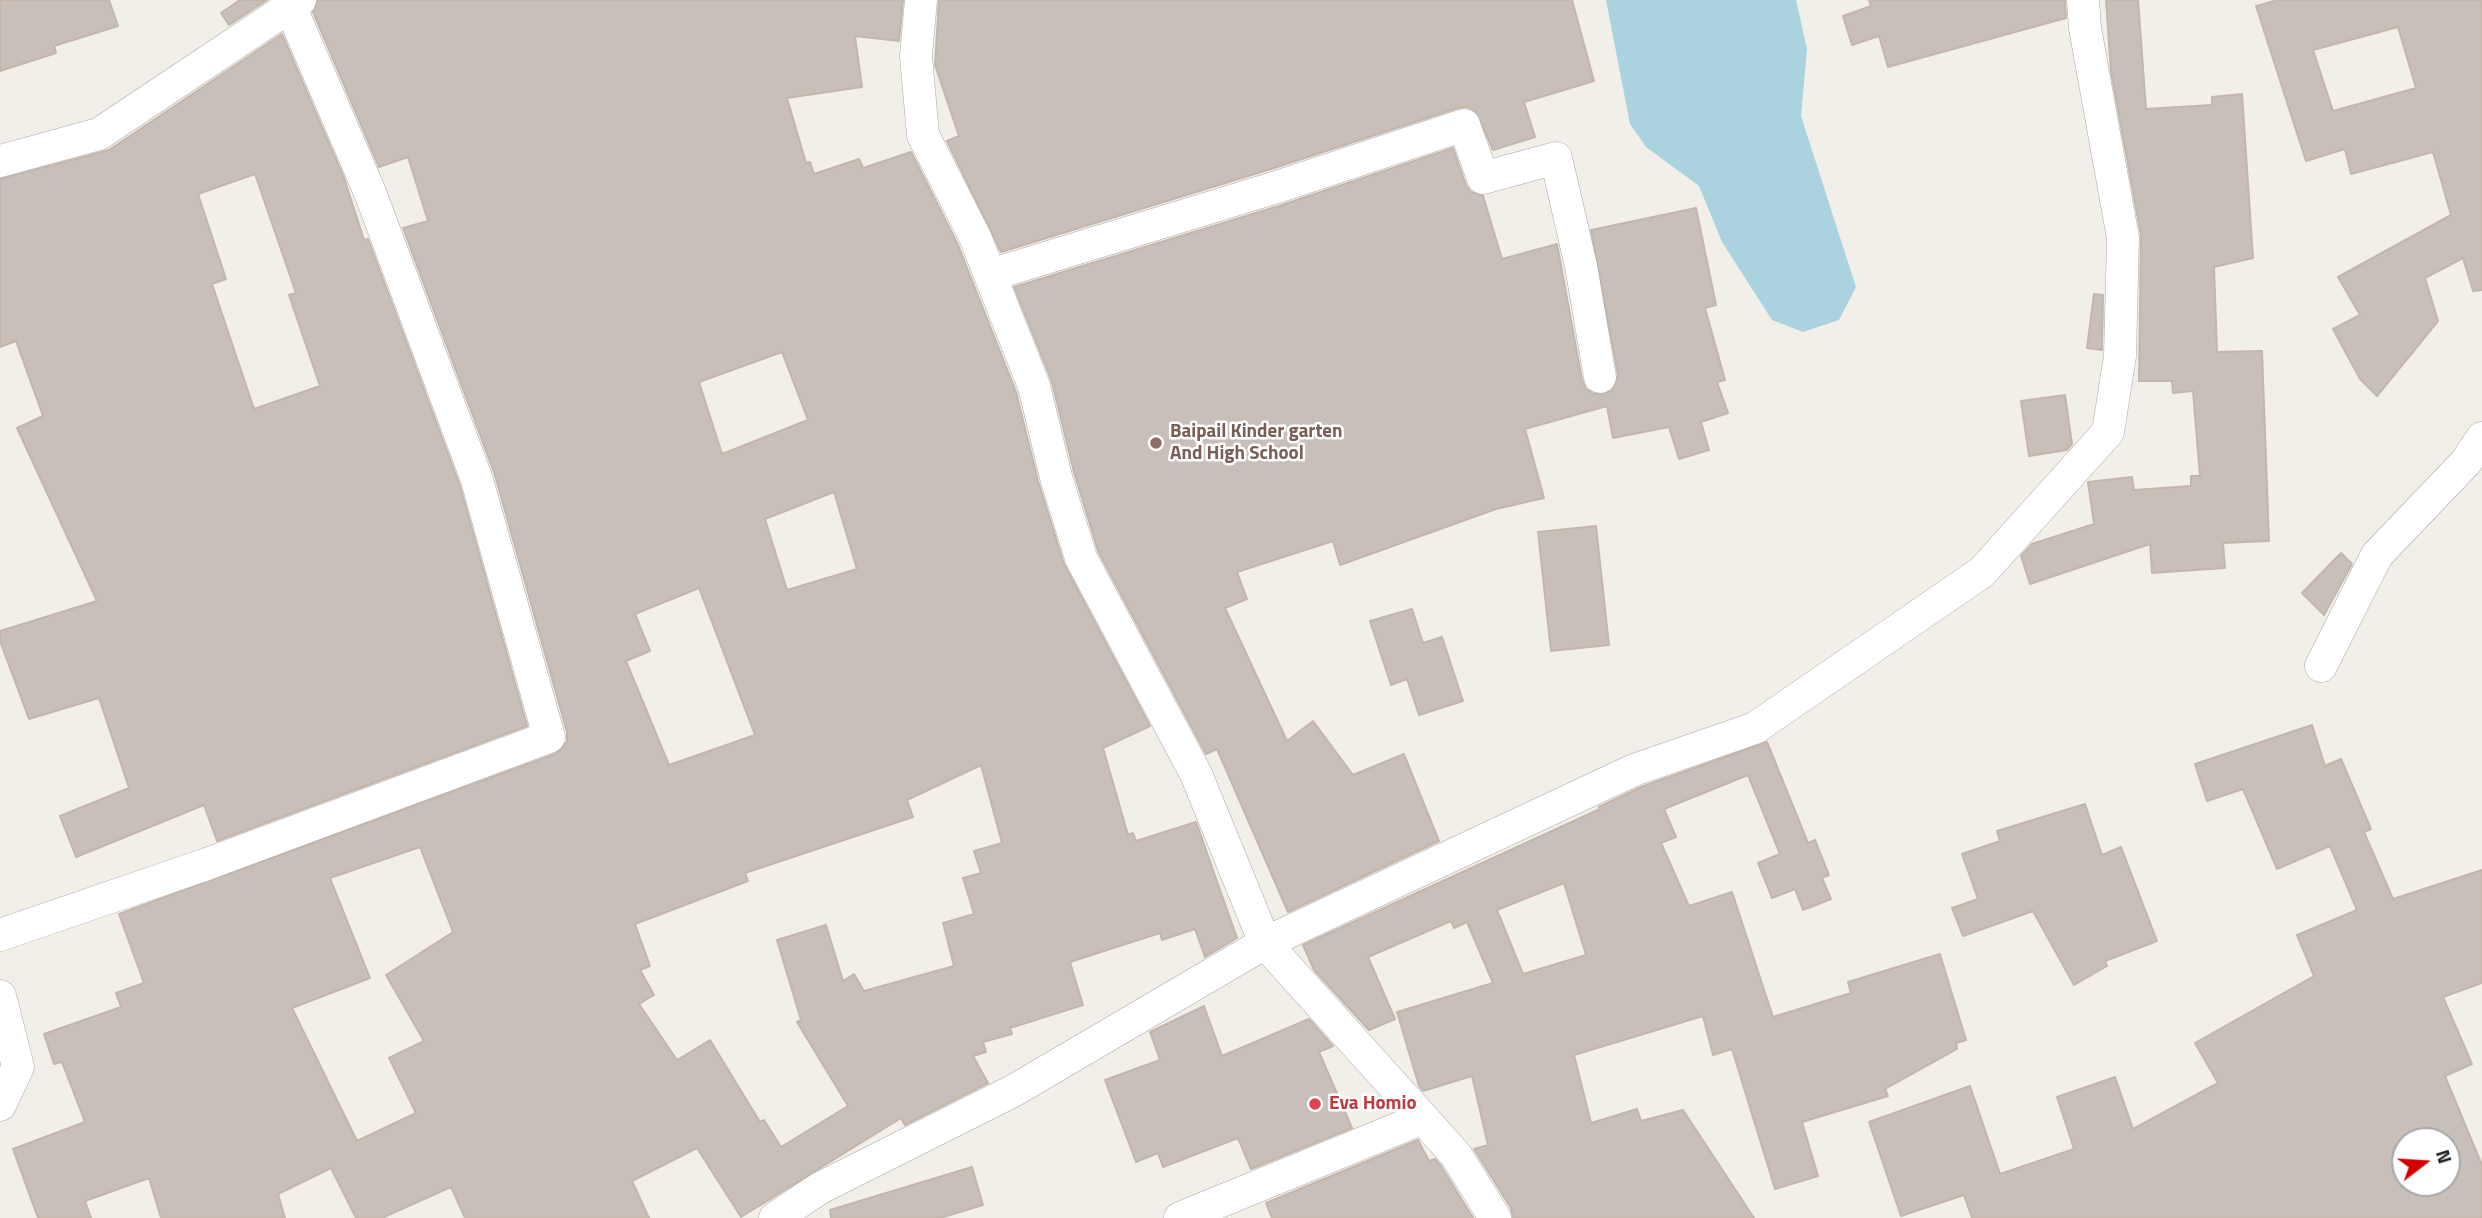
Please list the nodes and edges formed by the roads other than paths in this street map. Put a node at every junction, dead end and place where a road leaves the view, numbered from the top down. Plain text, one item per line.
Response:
1 (921, 0) edge
2 (2083, 0) edge
3 (295, 3) edge
4 (0, 161) edge
5 (990, 275) junction
6 (1600, 377) dead end
7 (2482, 438) edge
8 (2321, 666) dead end
9 (0, 935) edge
10 (1265, 943) junction
11 (0, 996) edge
12 (0, 1105) edge
13 (1421, 1119) junction
14 (775, 1218) edge
15 (1180, 1218) edge
16 (1495, 1218) edge

1 - 5 street
2 - 10 street
3 - 4 street
3 - 9 street
5 - 6 street
5 - 10 street
7 - 8 street
10 - 13 street
10 - 14 street
11 - 12 street
13 - 15 street
13 - 16 street

